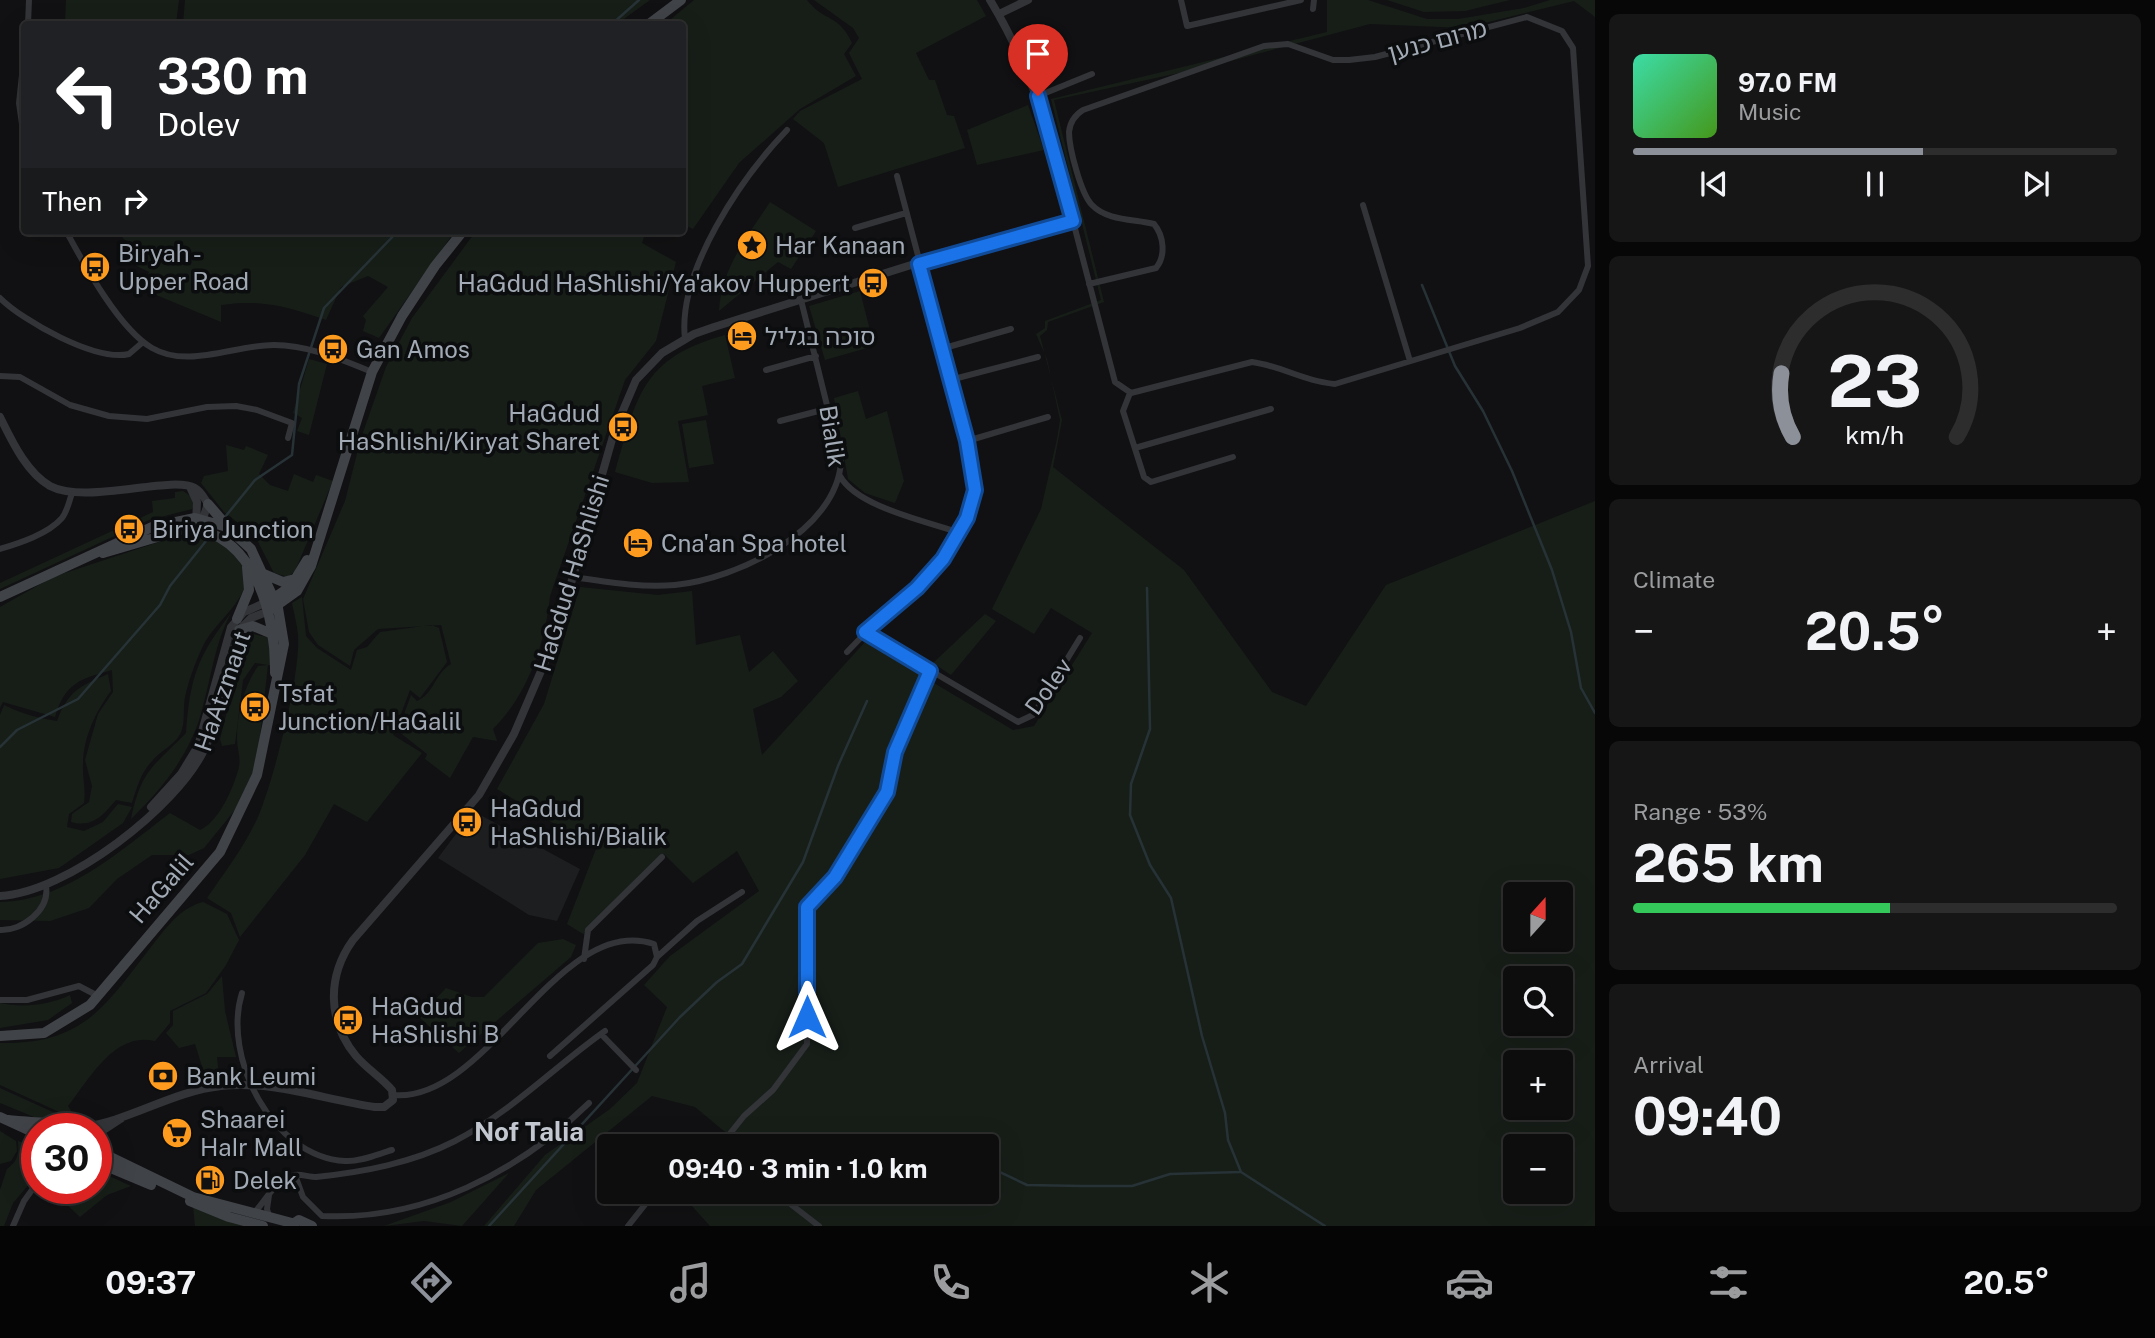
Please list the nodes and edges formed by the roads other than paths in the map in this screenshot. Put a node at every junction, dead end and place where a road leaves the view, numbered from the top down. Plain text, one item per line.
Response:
1 (29, 0) edge
2 (681, 0) edge
3 (990, 0) edge
4 (1028, 0) edge
5 (1181, 0) edge
6 (1301, 0) edge
7 (1314, 0) edge
8 (1313, 9) dead end
9 (999, 14) junction
10 (28, 21) edge
11 (653, 21) edge
12 (1092, 74) dead end
13 (21, 84) edge
14 (1038, 96) junction
15 (21, 117) edge
16 (787, 130) dead end
17 (897, 176) dead end
18 (1363, 205) dead end
19 (906, 213) junction
20 (1073, 221) junction
21 (855, 228) dead end
22 (68, 235) edge
23 (460, 235) edge
24 (919, 264) junction
25 (1089, 284) junction
26 (0, 298) edge
27 (801, 300) junction
28 (1011, 329) dead end
29 (685, 339) junction
30 (143, 342) junction
31 (942, 349) junction
32 (816, 356) junction
33 (1038, 357) dead end
34 (1410, 361) junction
35 (766, 370) dead end
36 (372, 372) junction
37 (0, 376) edge
38 (950, 380) junction
39 (1130, 393) junction
40 (830, 408) junction
41 (1271, 409) dead end
42 (0, 417) edge
43 (1048, 417) dead end
44 (780, 421) dead end
45 (288, 438) dead end
46 (967, 441) junction
47 (1135, 448) junction
48 (1233, 457) dead end
49 (840, 476) junction
50 (189, 486) junction
51 (73, 491) junction
52 (208, 504) junction
53 (199, 523) junction
54 (227, 527) junction
55 (960, 533) junction
56 (0, 549) edge
57 (315, 552) junction
58 (246, 563) junction
59 (264, 574) junction
60 (573, 577) junction
61 (295, 579) junction
62 (0, 597) edge
63 (272, 605) junction
64 (238, 624) junction
65 (865, 632) junction
66 (272, 634) junction
67 (1080, 638) dead end
68 (847, 652) dead end
69 (930, 671) junction
70 (275, 696) junction
71 (662, 857) dead end
72 (46, 886) junction
73 (742, 892) dead end
74 (0, 896) edge
75 (0, 930) edge
76 (657, 957) junction
77 (584, 959) junction
78 (242, 993) dead end
79 (98, 996) junction
80 (0, 1000) edge
81 (0, 1037) edge
82 (550, 1056) dead end
83 (636, 1070) dead end
84 (251, 1086) junction
85 (394, 1095) junction
86 (589, 1103) dead end
87 (136, 1110) junction
88 (4, 1118) edge
89 (112, 1118) edge
90 (112, 1125) edge
91 (21, 1126) edge
92 (730, 1134) edge
93 (392, 1150) dead end
94 (112, 1158) edge
95 (112, 1169) edge
96 (295, 1175) junction
97 (271, 1190) junction
98 (22, 1204) edge
99 (645, 1204) edge
100 (790, 1204) edge
101 (253, 1214) junction
102 (810, 1220) junction
103 (267, 1222) edge
104 (291, 1225) edge
105 (13, 1226) edge
106 (312, 1226) edge
107 (628, 1226) edge
108 (805, 1226) edge
109 (818, 1226) edge

1 - 10 street
2 - 11 main road
3 - 9 street
4 - 9 street
5 - 6 street
7 - 8 street
9 - 14 street
12 - 14 street
13 - 15 street
14 - 20 street
16 - 29 street
17 - 19 street
18 - 34 street
19 - 21 street
19 - 24 street
20 - 24 street, HaGdud HaShlishi
20 - 25 street
22 - 30 street
23 - 36 main road
24 - 27 street, HaGdud HaShlishi
24 - 31 street
25 - 34 street, מרום כנען
25 - 39 street
26 - 30 street
27 - 29 street, HaGdud HaShlishi
27 - 32 street, Bialik
28 - 31 street
29 - 60 street, HaGdud HaShlishi
30 - 36 street
31 - 38 street
32 - 35 street
32 - 40 street, Bialik
33 - 38 street
34 - 39 street, מרום כנען
36 - 57 main road
37 - 45 street
38 - 46 street
39 - 47 street
40 - 44 street
40 - 49 street, Bialik
41 - 47 street
42 - 51 street
43 - 46 street
46 - 55 street
47 - 48 street
49 - 55 street
49 - 60 street, Bialik
50 - 51 street
50 - 52 street
50 - 53 street
51 - 56 street
52 - 53 street
52 - 54 main road
53 - 54 main road
53 - 58 main road
53 - 62 main road
54 - 59 main road
55 - 65 street
57 - 61 main road
57 - 63 main road
58 - 63 main road
58 - 64 main road
59 - 61 main road
59 - 63 main road
60 - 85 street, HaGdud HaShlishi
61 - 63 main road
63 - 64 street, HaAtzmaut
63 - 66 main road, HaGalil
63 - 70 main road, HaGalil
64 - 66 main road
64 - 72 street, HaAtzmaut
65 - 68 street
65 - 69 street, Dolev
66 - 70 main road, HaGalil
67 - 69 street, Dolev
69 - 92 street
70 - 79 main road, HaGalil
71 - 77 street
72 - 74 street, HaAtzmaut
72 - 75 street
73 - 76 street
76 - 77 street
76 - 82 street
77 - 85 street
78 - 84 street
79 - 80 street
79 - 81 main road, HaGalil
83 - 96 street
84 - 85 street
84 - 87 street
84 - 93 street
86 - 96 street
87 - 89 street
87 - 90 street
88 - 91 main road
94 - 101 main road
95 - 103 main road
96 - 97 street
97 - 101 street
97 - 103 street
98 - 105 street
99 - 107 street
100 - 102 street
101 - 103 main road
102 - 108 street
102 - 109 street
103 - 104 main road
104 - 106 main road

